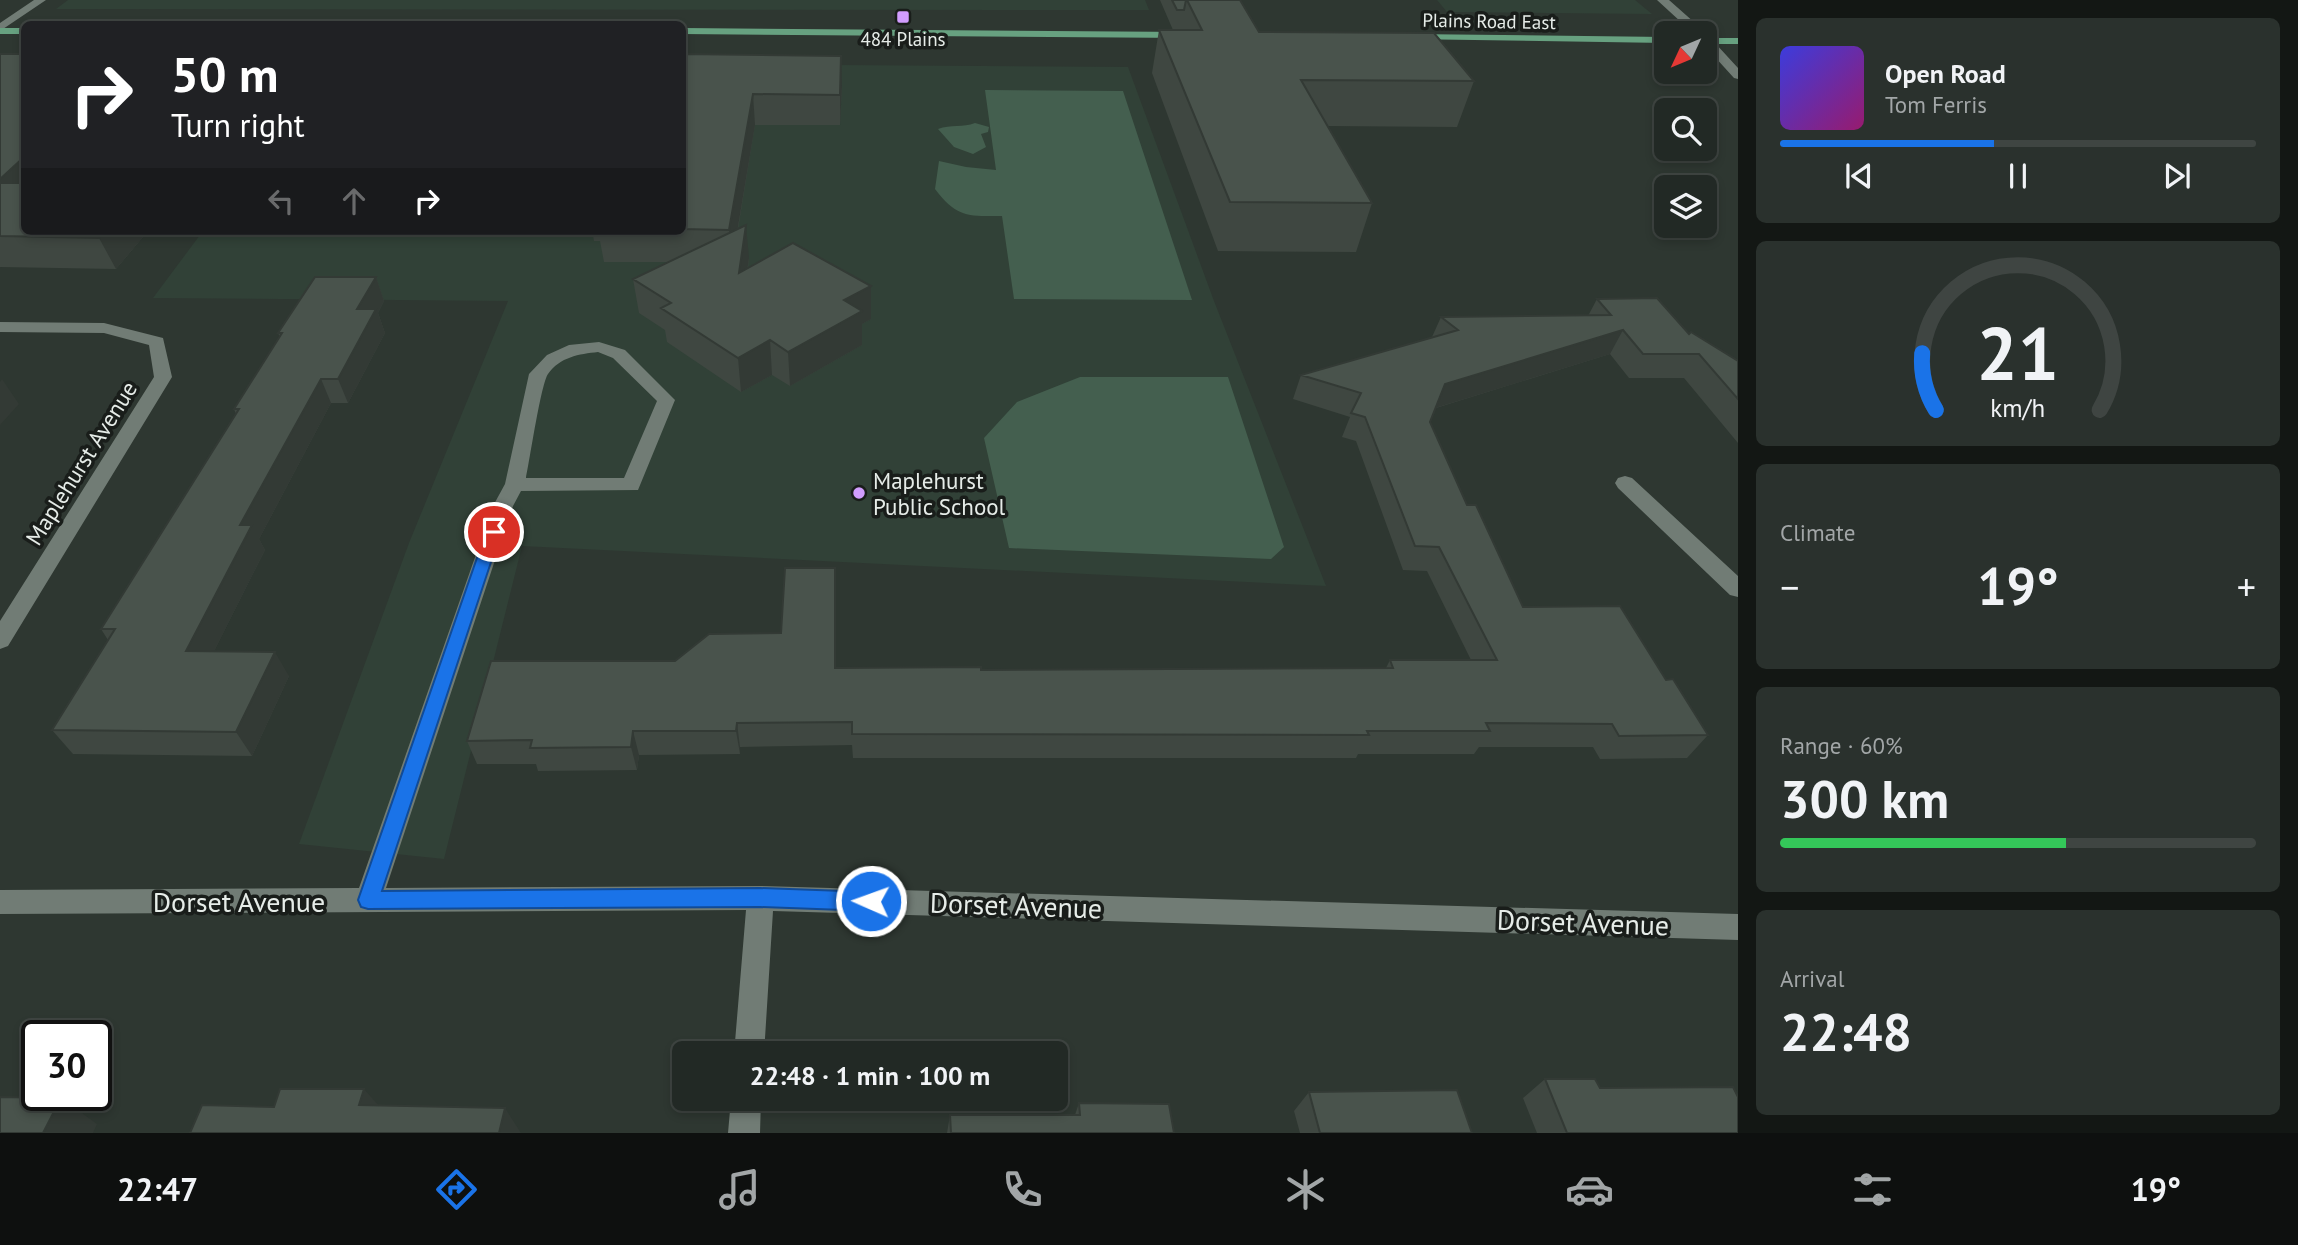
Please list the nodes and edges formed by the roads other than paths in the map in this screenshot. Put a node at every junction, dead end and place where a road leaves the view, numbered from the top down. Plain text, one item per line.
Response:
1 (41, 0) edge
2 (1662, 0) edge
3 (1685, 21) edge
4 (0, 29) edge
5 (21, 31) edge
6 (686, 31) edge
7 (1206, 35) edge
8 (1394, 37) edge
9 (1717, 39) edge
10 (1654, 40) edge
11 (1738, 41) edge
12 (1717, 52) edge
13 (1738, 75) edge
14 (0, 327) edge
15 (1625, 483) dead end
16 (515, 484) junction
17 (1738, 589) edge
18 (0, 640) edge
19 (760, 898) junction
20 (368, 900) junction
21 (0, 902) edge
22 (1738, 927) edge
23 (750, 1041) edge
24 (745, 1111) edge
25 (744, 1133) edge

1 - 4 street
2 - 3 street
4 - 5 main road
6 - 7 main road
8 - 10 main road, Plains Road East
9 - 11 main road
12 - 13 street
14 - 18 street, Maplehurst Avenue
15 - 17 street
16 - 16 street
16 - 20 street
19 - 20 street, Dorset Avenue
19 - 22 street, Dorset Avenue
19 - 23 street
20 - 21 street, Dorset Avenue
24 - 25 street

